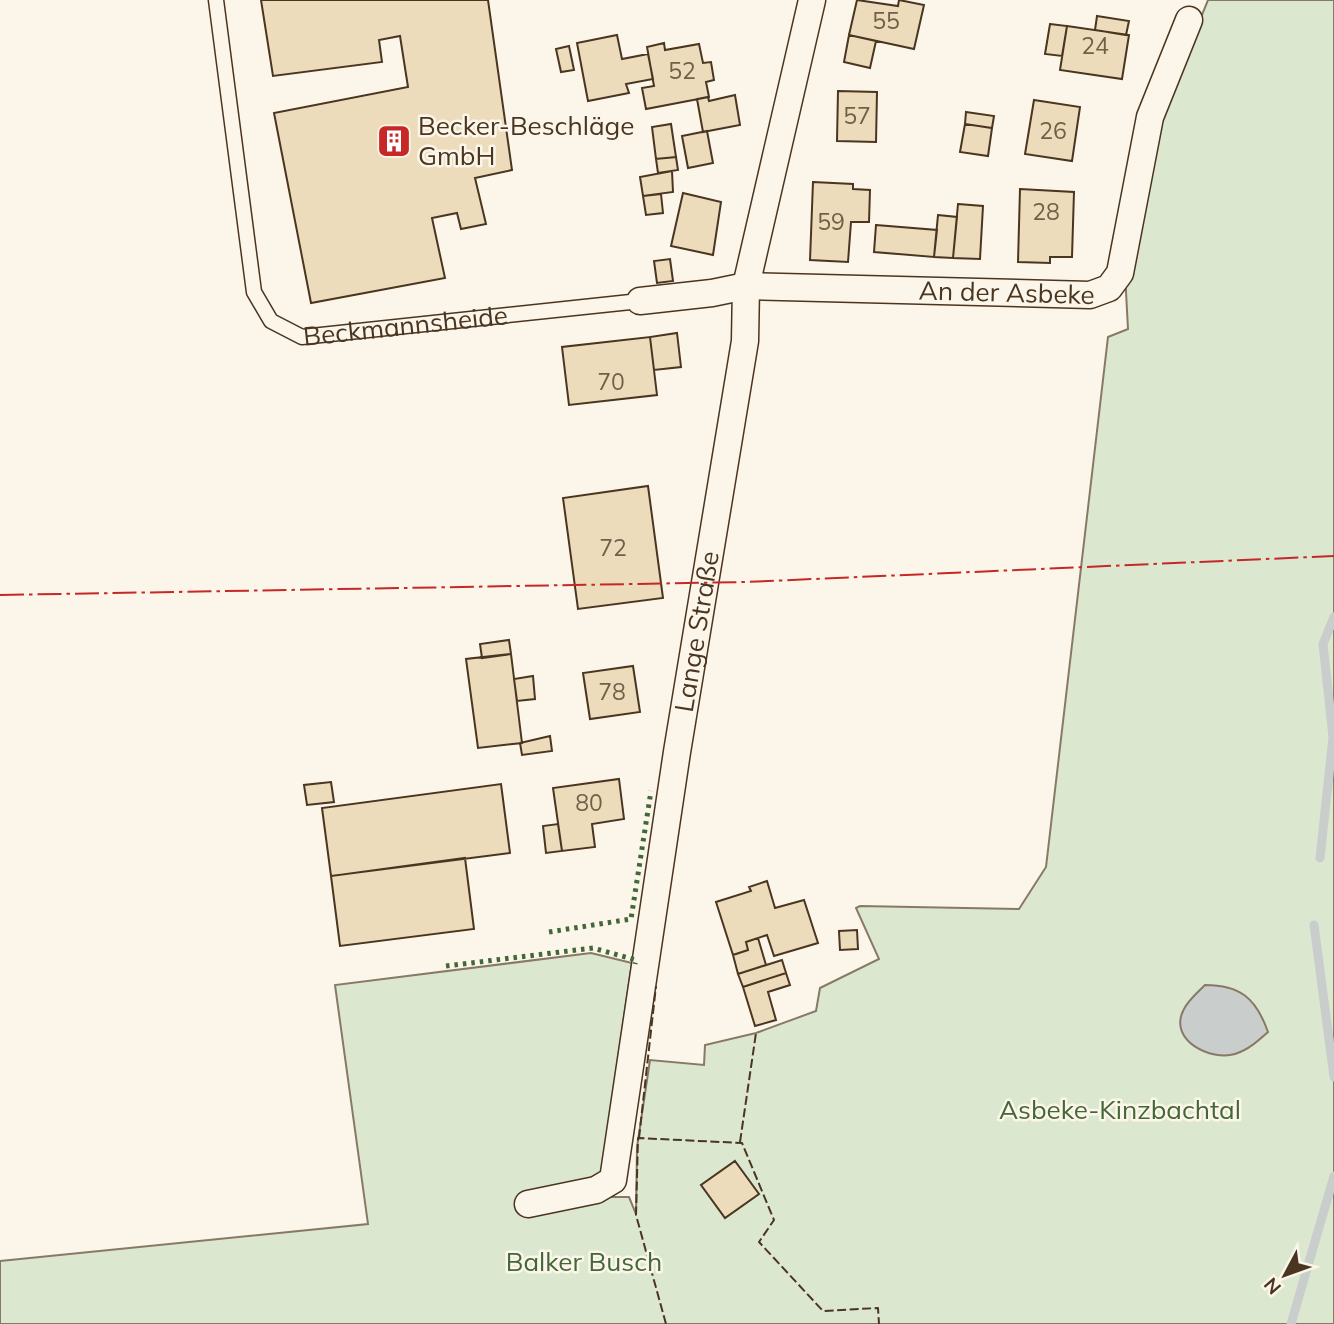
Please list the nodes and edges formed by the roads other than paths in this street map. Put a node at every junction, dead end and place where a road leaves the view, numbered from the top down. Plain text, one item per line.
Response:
1 (216, 0) edge
2 (812, 0) edge
3 (1189, 20) dead end
4 (746, 286) junction
5 (640, 301) joint
6 (528, 1204) dead end

1 - 5 lane, Beckmannsheide
2 - 4 street, Lange Straße
3 - 4 street, An der Asbeke
4 - 5 street, Beckmannsheide
4 - 6 street, Lange Straße

